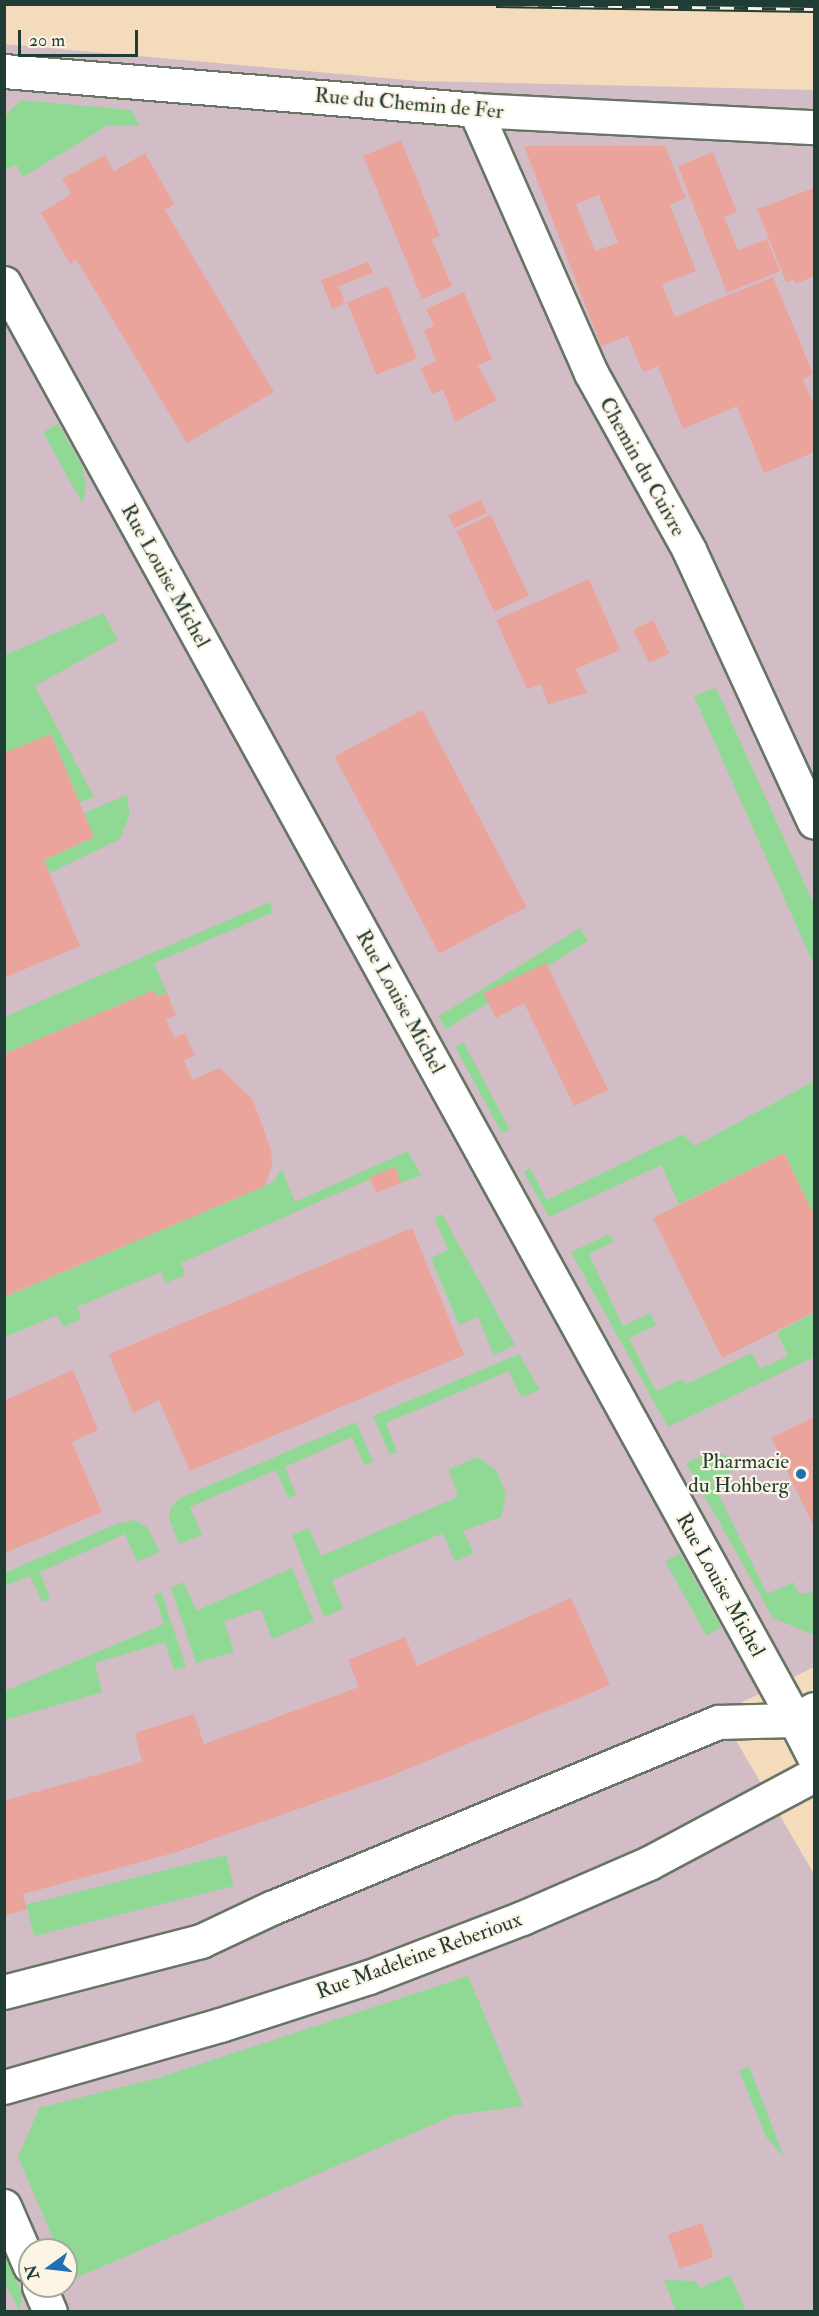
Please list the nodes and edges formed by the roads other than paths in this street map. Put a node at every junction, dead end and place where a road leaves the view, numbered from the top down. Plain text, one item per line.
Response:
1 (4, 71) edge
2 (475, 110) junction
3 (814, 128) edge
4 (4, 283) edge
5 (814, 822) edge
6 (805, 1715) edge
7 (814, 1757) edge
8 (814, 1775) edge
9 (4, 1992) edge
10 (4, 2087) edge
11 (4, 2206) edge
12 (18, 2238) edge
13 (44, 2298) edge
14 (50, 2312) edge

1 - 2 street, Rue du Chemin de Fer
2 - 3 street, Rue du Chemin de Fer
2 - 5 street, Chemin du Cuivre
4 - 6 street, Rue Louise Michel
6 - 7 street, Rue Louise Michel
6 - 9 street
8 - 10 street, Rue Madeleine Reberioux
11 - 12 street
13 - 14 street

